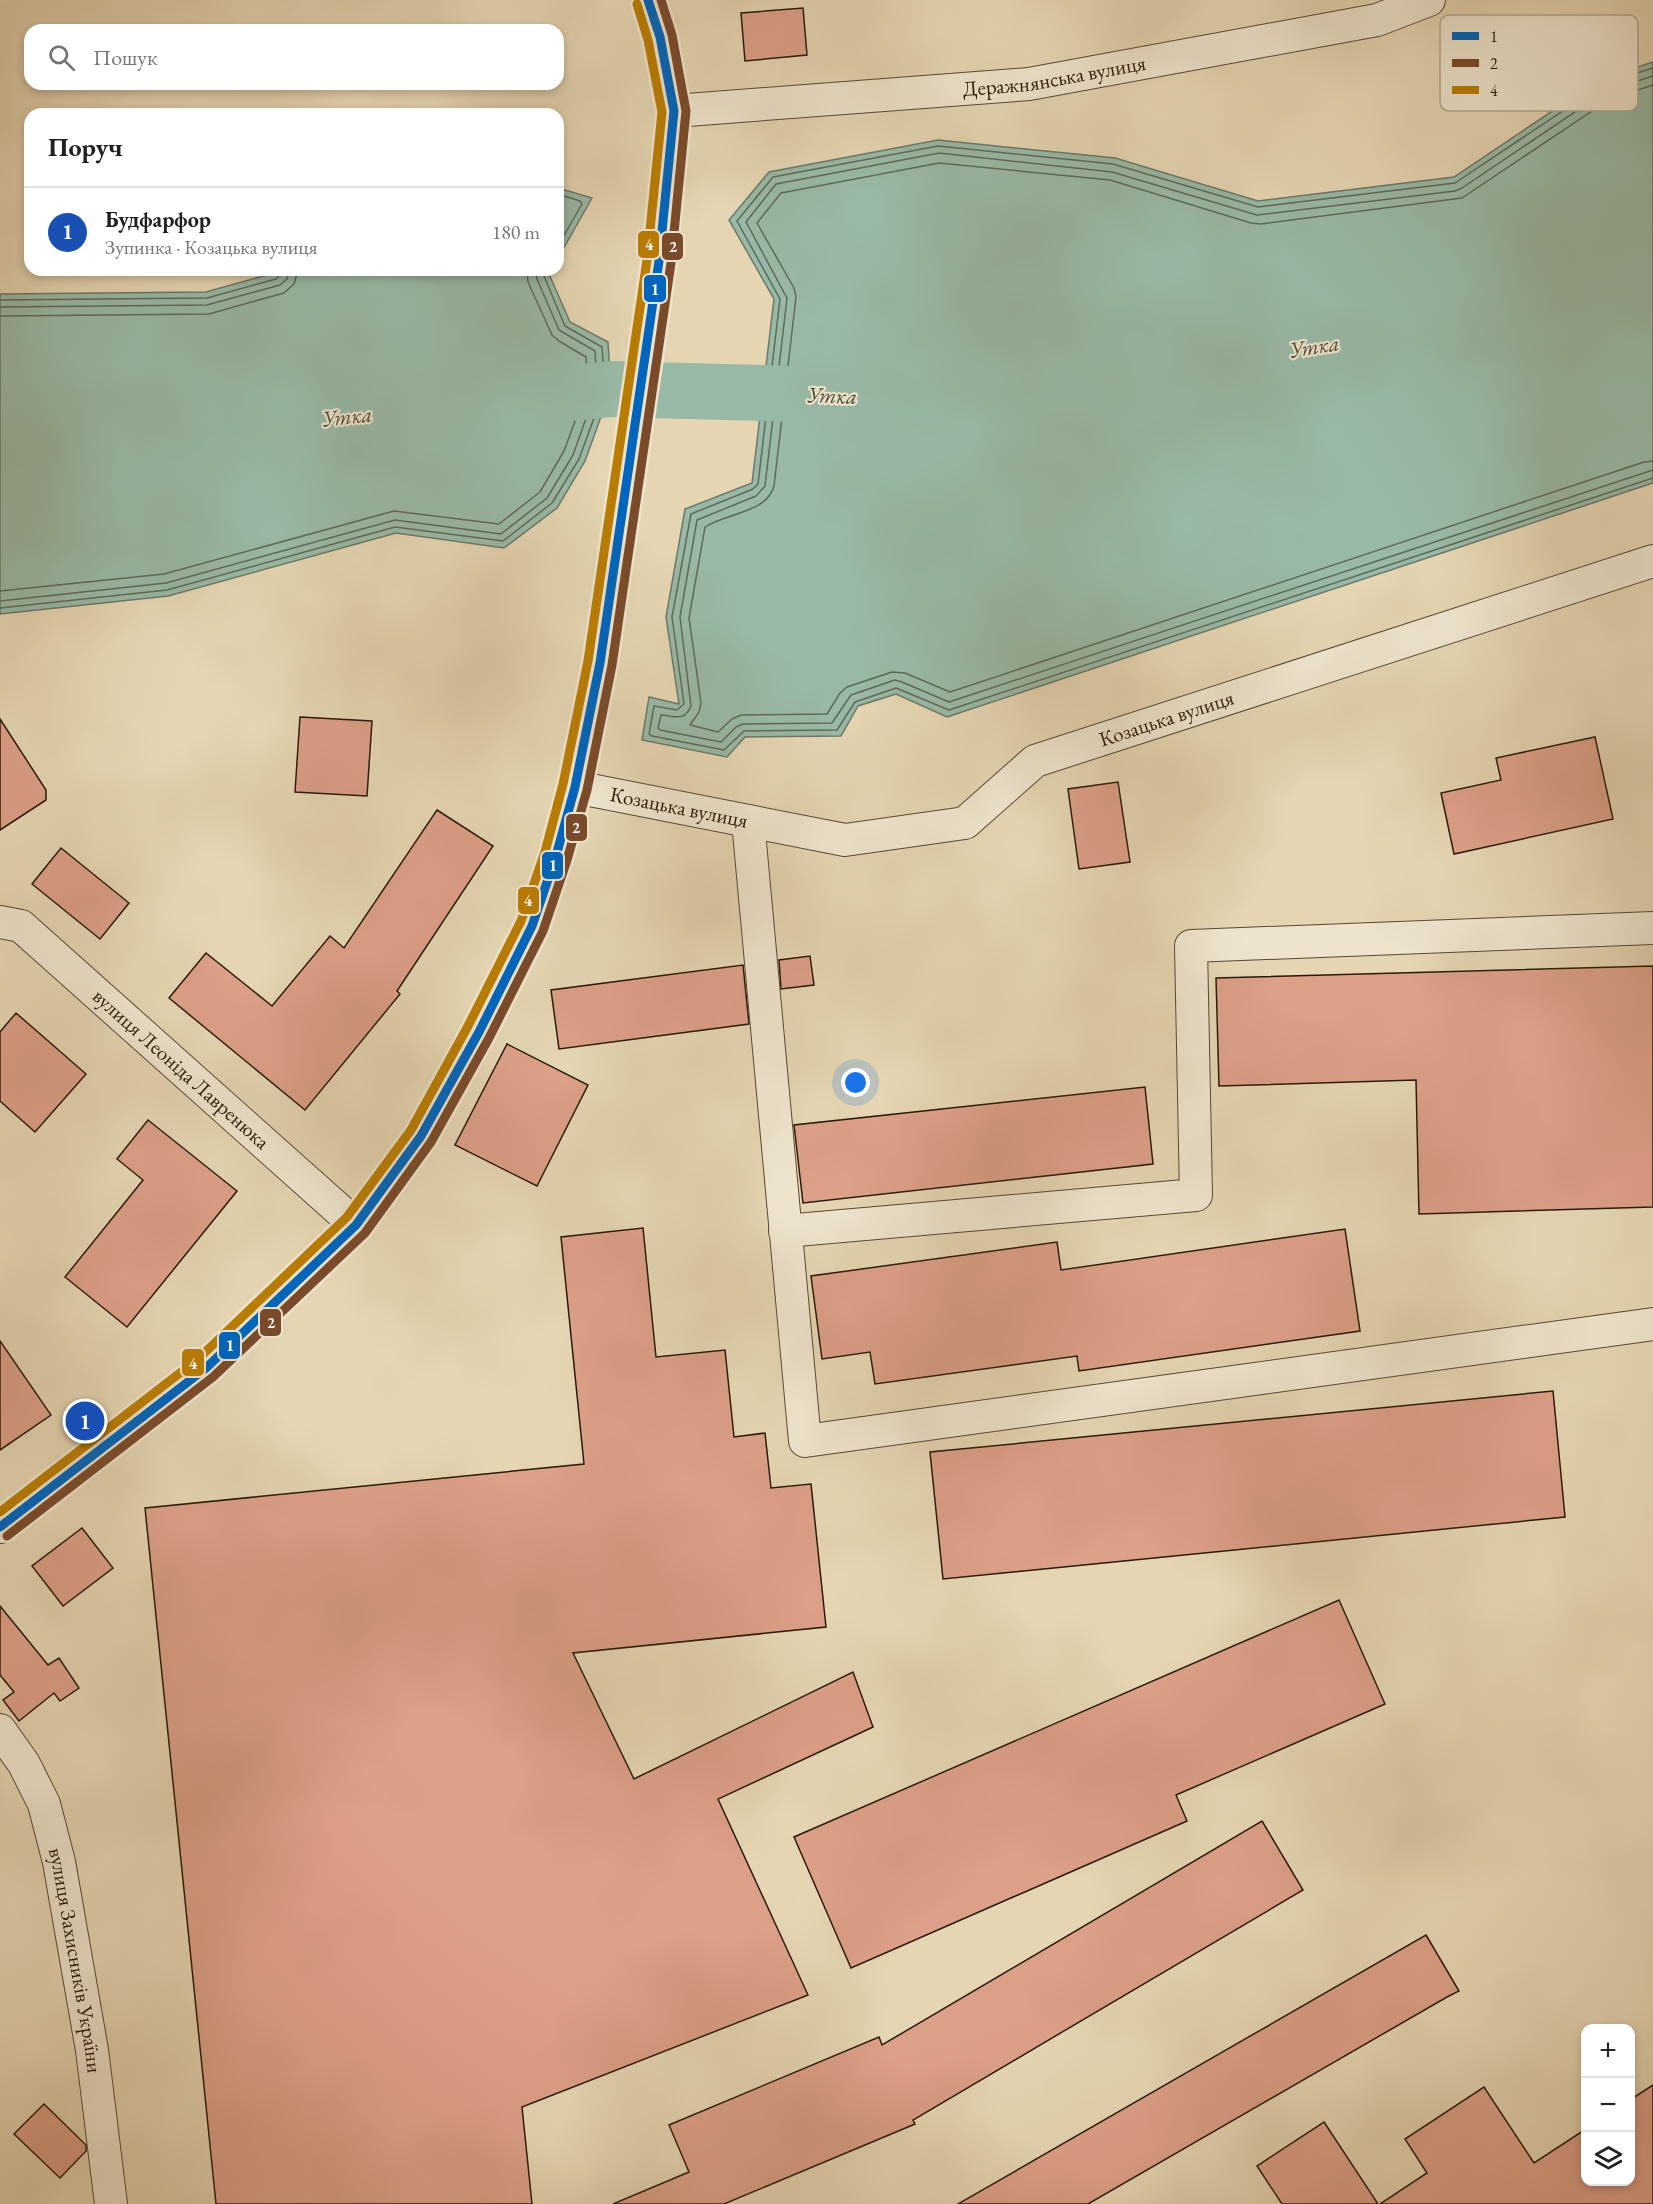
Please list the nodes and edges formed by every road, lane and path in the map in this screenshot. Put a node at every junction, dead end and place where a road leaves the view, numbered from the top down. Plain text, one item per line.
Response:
1 (648, 0) edge
2 (1429, 0) edge
3 (674, 111) junction
4 (1653, 561) edge
5 (575, 787) junction
6 (748, 821) junction
7 (0, 922) edge
8 (1653, 928) edge
9 (356, 1225) junction
10 (785, 1231) junction
11 (1653, 1324) edge
12 (1, 1525) edge
13 (0, 1730) edge
14 (111, 2204) edge

1 - 3 street
2 - 3 street, Деражнянська вулиця
3 - 5 street
4 - 6 street, Козацька вулиця
5 - 6 street, Козацька вулиця
5 - 9 street
6 - 10 street
7 - 9 street, вулиця Леоніда Лавренюка
8 - 10 street
9 - 12 street
10 - 11 street
13 - 14 street, вулиця Захисників України

